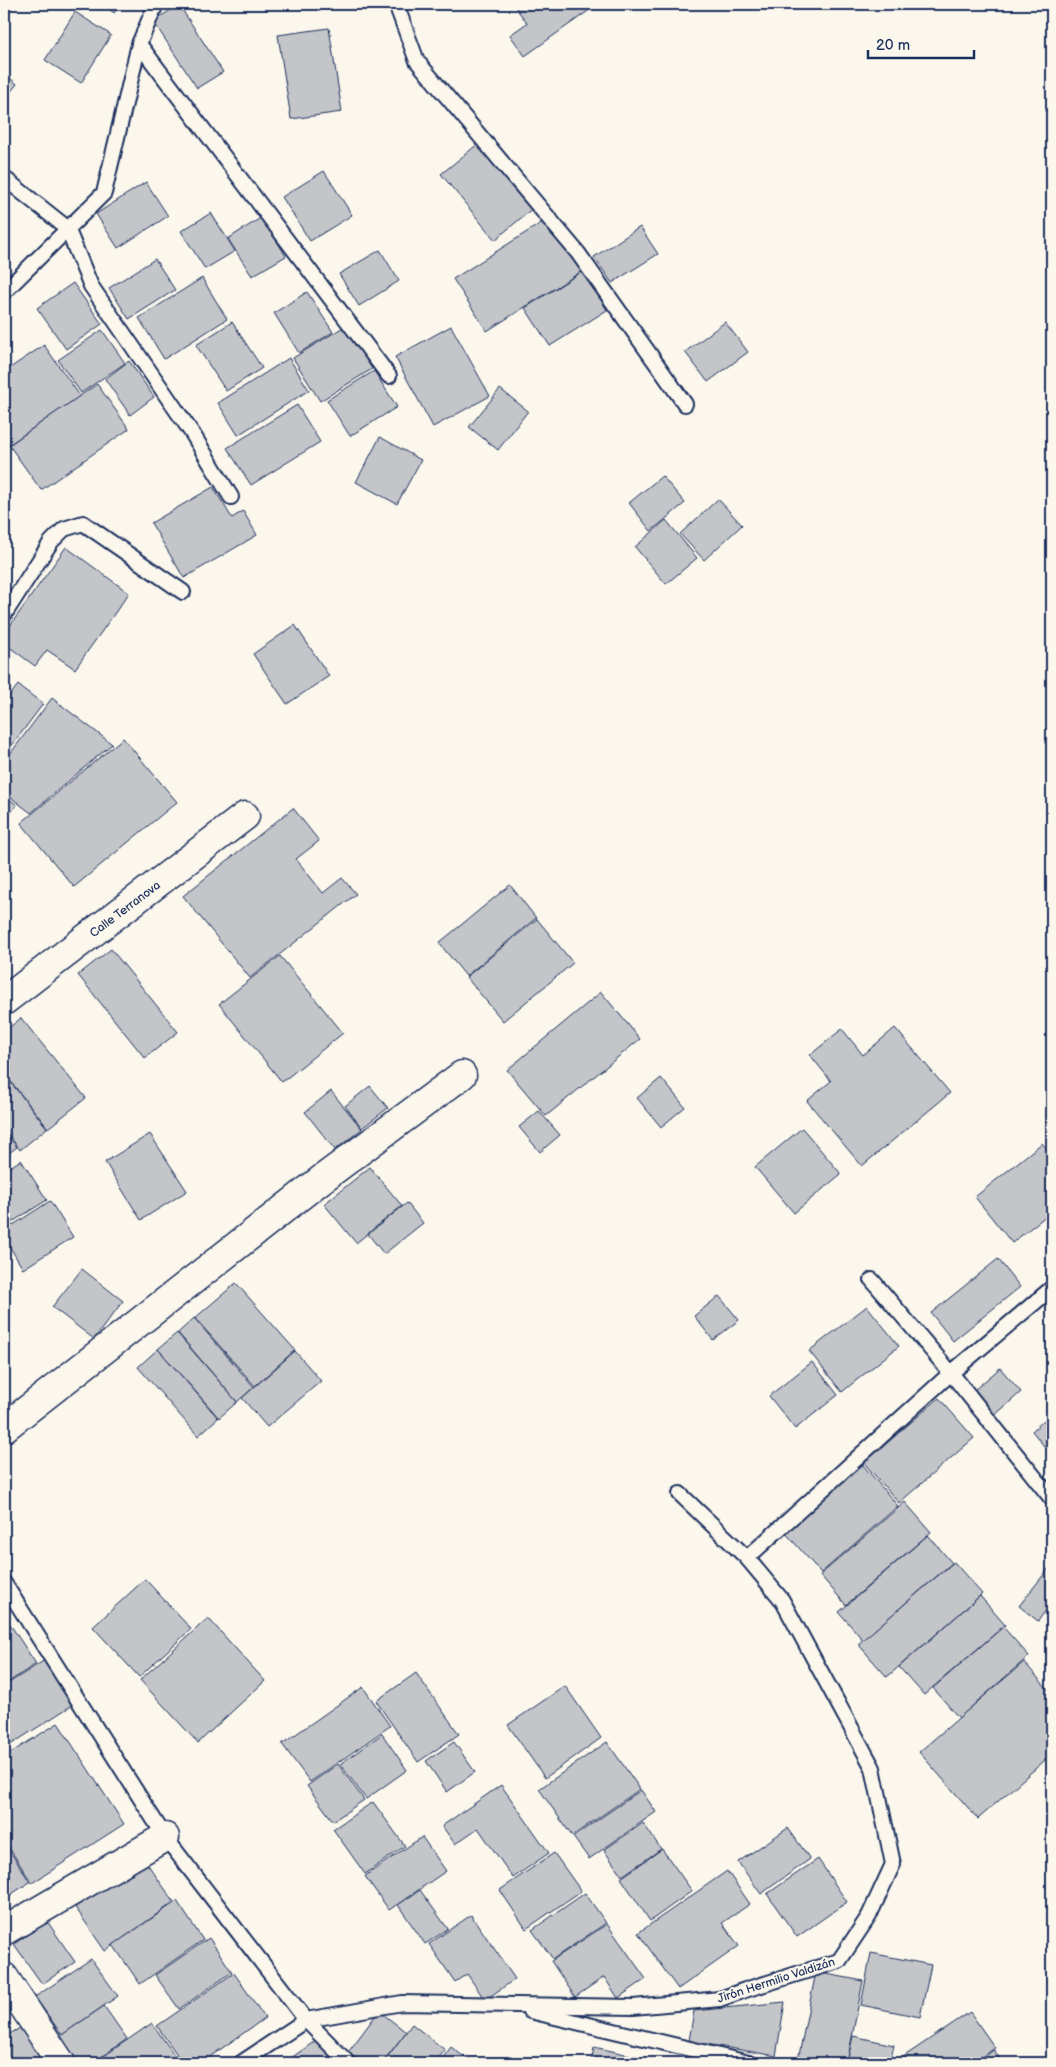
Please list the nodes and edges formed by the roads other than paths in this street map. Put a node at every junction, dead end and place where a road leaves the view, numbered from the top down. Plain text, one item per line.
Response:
1 (156, 4) edge
2 (396, 4) edge
3 (138, 44) junction
4 (4, 178) edge
5 (67, 228) junction
6 (4, 292) edge
7 (389, 376) dead end
8 (685, 404) dead end
9 (231, 497) dead end
10 (183, 592) dead end
11 (4, 615) edge
12 (245, 816) dead end
13 (4, 1001) edge
14 (462, 1075) dead end
15 (872, 1280) dead end
16 (1052, 1288) edge
17 (951, 1373) junction
18 (4, 1428) edge
19 (680, 1494) dead end
20 (1052, 1499) edge
21 (747, 1558) junction
22 (4, 1583) edge
23 (165, 1836) junction
24 (4, 1931) edge
25 (4, 1977) edge
26 (503, 2005) junction
27 (306, 2020) junction
28 (61, 2063) edge
29 (241, 2063) edge
30 (348, 2063) edge
31 (749, 2063) edge

1 - 3 lane
2 - 8 lane
3 - 5 lane
3 - 7 lane
4 - 5 lane
5 - 6 lane
5 - 9 lane
10 - 11 lane
12 - 13 street, Calle Terranova
14 - 18 street
15 - 17 lane
16 - 17 lane
17 - 20 lane
17 - 21 lane
19 - 21 lane, Jirón Hermilio Valdizán
21 - 26 lane, Jirón Hermilio Valdizán
22 - 23 lane
23 - 24 street
23 - 27 lane
25 - 28 street
26 - 27 lane, Jirón Hermilio Valdizán
26 - 31 lane
27 - 29 lane, Jirón Hermilio Valdizán
27 - 30 lane

